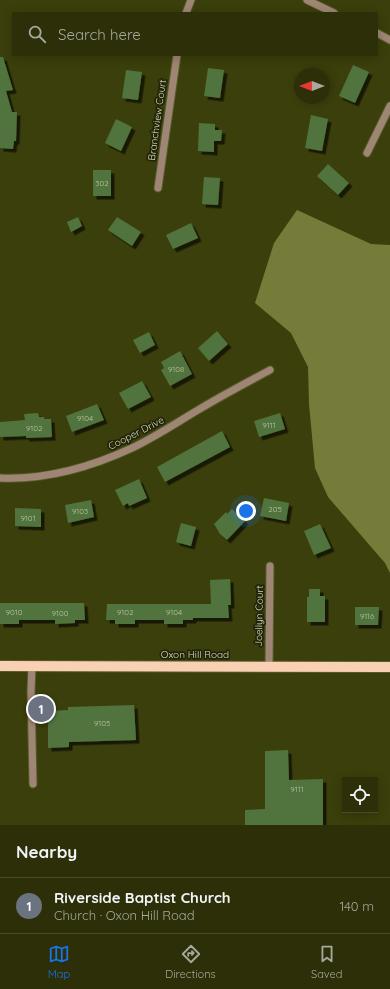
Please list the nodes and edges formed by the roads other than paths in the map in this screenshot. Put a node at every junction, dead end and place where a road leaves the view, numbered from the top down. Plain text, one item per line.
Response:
1 (190, 0) edge
2 (307, 0) edge
3 (186, 12) edge
4 (332, 12) edge
5 (378, 34) edge
6 (390, 40) edge
7 (177, 56) edge
8 (390, 106) edge
9 (367, 153) dead end
10 (158, 188) dead end
11 (270, 370) dead end
12 (0, 478) edge
13 (270, 566) dead end
14 (0, 666) edge
15 (32, 666) junction
16 (269, 666) junction
17 (390, 666) edge
18 (33, 784) dead end

1 - 3 street
2 - 4 street
5 - 6 street
7 - 10 street, Branchview Court
8 - 9 street
11 - 12 street, Cooper Drive
13 - 16 street, Joellyn Court
14 - 15 main road, Oxon Hill Road
15 - 16 main road, Oxon Hill Road
15 - 18 street
16 - 17 main road, Oxon Hill Road

